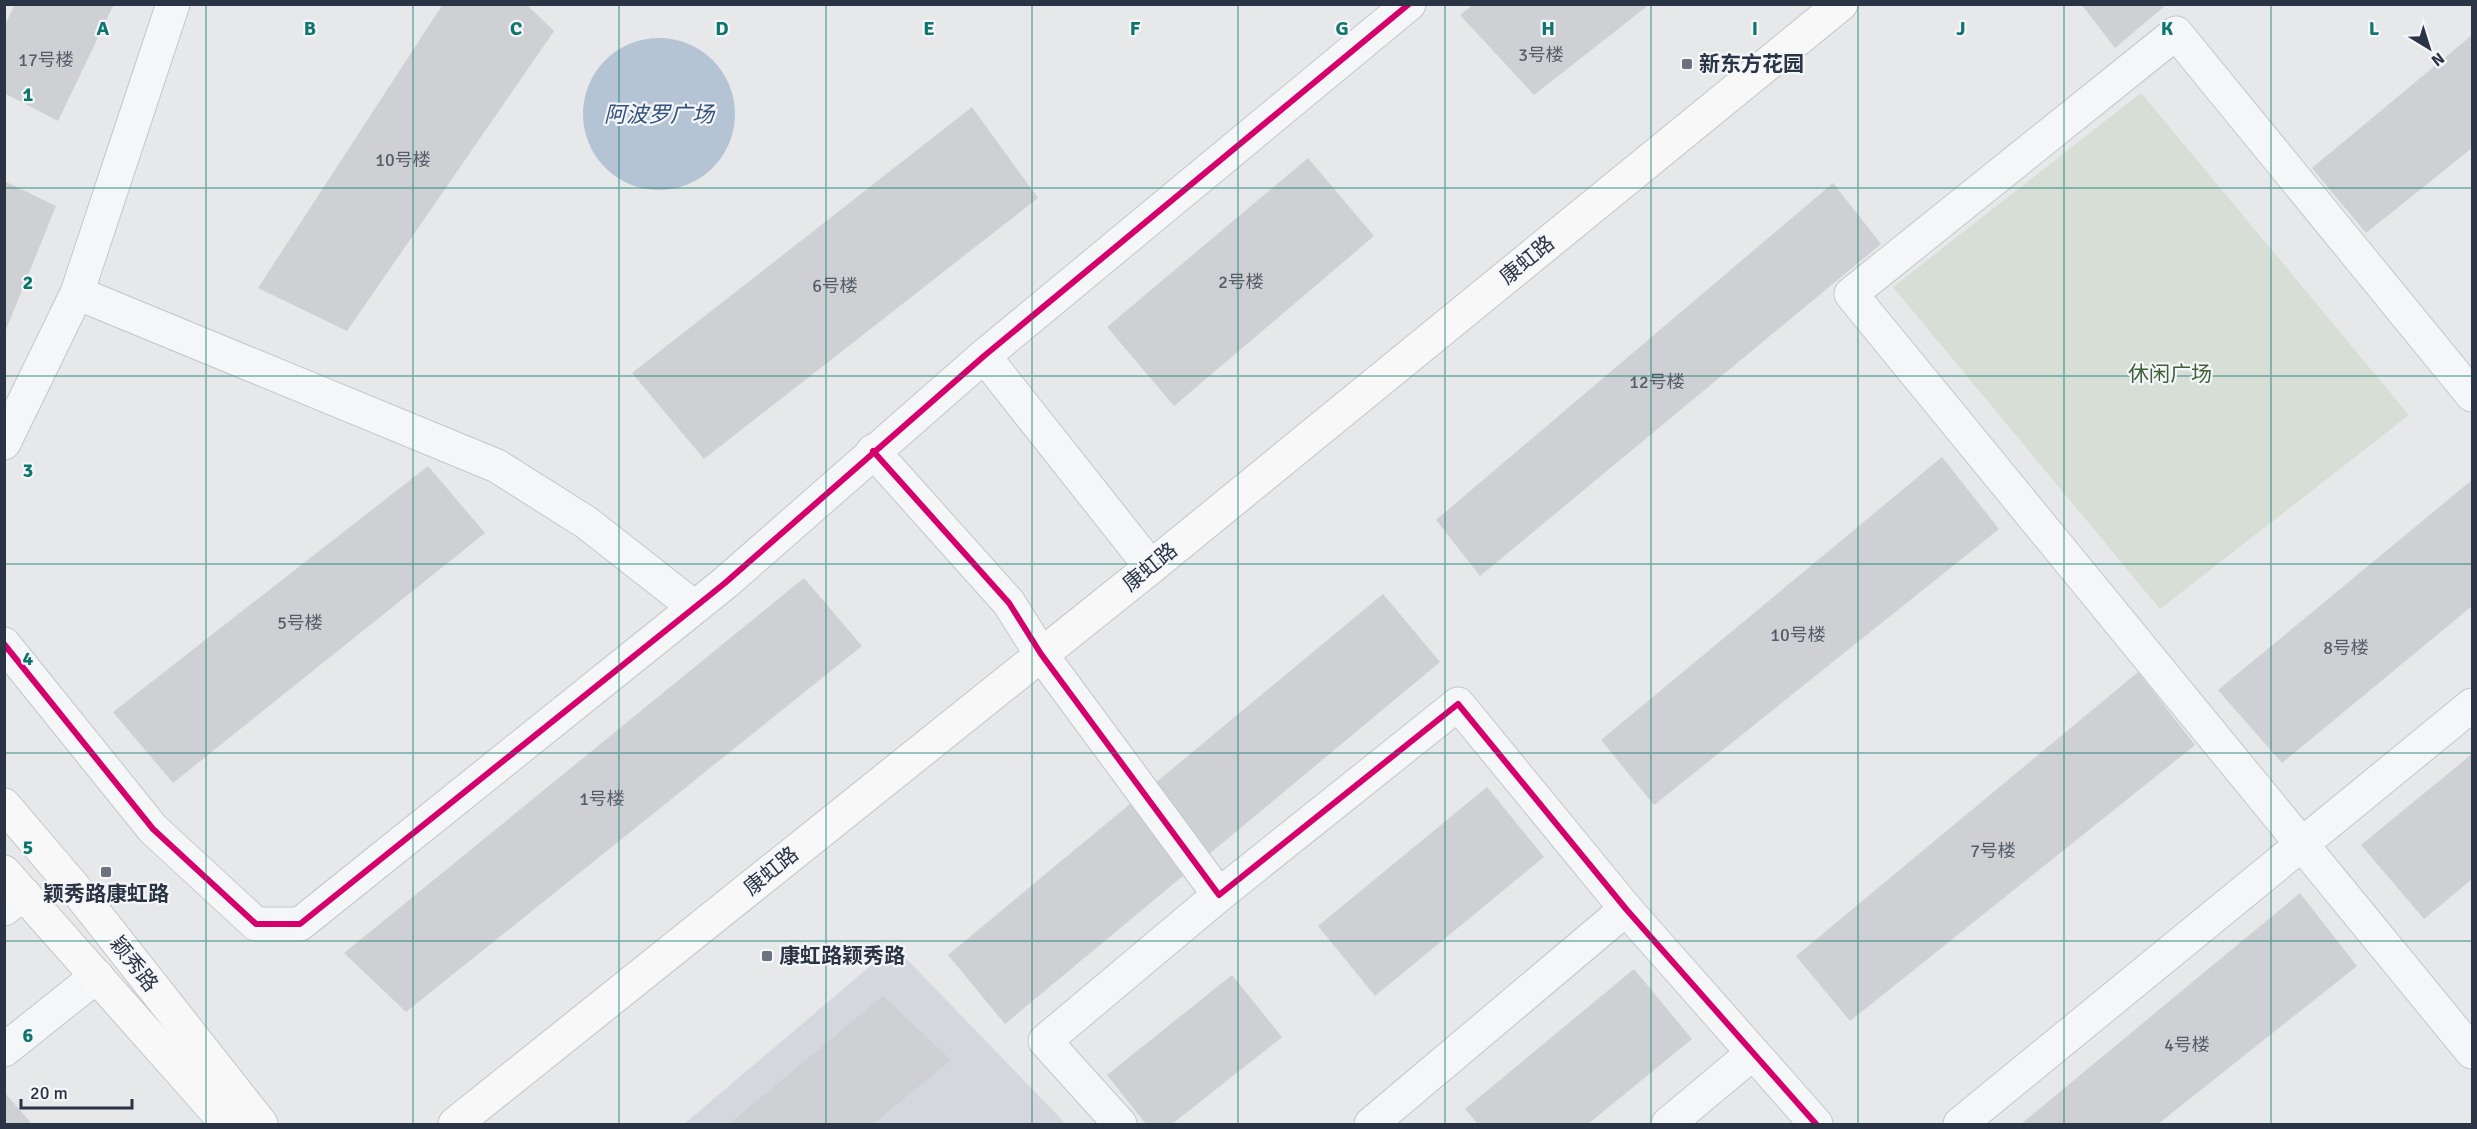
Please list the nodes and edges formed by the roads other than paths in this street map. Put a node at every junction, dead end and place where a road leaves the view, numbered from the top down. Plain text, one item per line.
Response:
1 (173, 4) edge
2 (1409, 4) edge
3 (1841, 4) edge
4 (77, 293) junction
5 (984, 356) junction
6 (2472, 395) edge
7 (4, 443) edge
8 (873, 451) junction
9 (1151, 567) junction
10 (694, 607) junction
11 (4, 644) edge
12 (1041, 654) junction
13 (2472, 705) edge
14 (4, 805) edge
15 (2302, 844) junction
16 (11, 892) edge
17 (1219, 895) junction
18 (1626, 909) junction
19 (96, 976) junction
20 (4, 1050) edge
21 (2472, 1052) edge
22 (1752, 1053) junction
23 (232, 1125) edge
24 (261, 1125) edge
25 (455, 1125) edge
26 (1120, 1125) edge
27 (1371, 1125) edge
28 (1668, 1125) edge
29 (1816, 1125) edge
30 (1960, 1125) edge

1 - 4 street
2 - 5 street
3 - 9 main road, 康虹路
4 - 7 street
4 - 10 street
5 - 8 street
5 - 9 street
6 - 15 street
8 - 10 street
8 - 12 street
9 - 12 main road, 康虹路
10 - 11 street
12 - 17 street
12 - 25 main road, 康虹路
13 - 15 street
14 - 24 main road, 颖秀路
15 - 21 street
15 - 30 street
16 - 19 main road, 颖秀路
17 - 18 street
17 - 26 street
18 - 22 street
18 - 27 street
19 - 20 street
19 - 23 main road, 颖秀路
22 - 28 street
22 - 29 street

